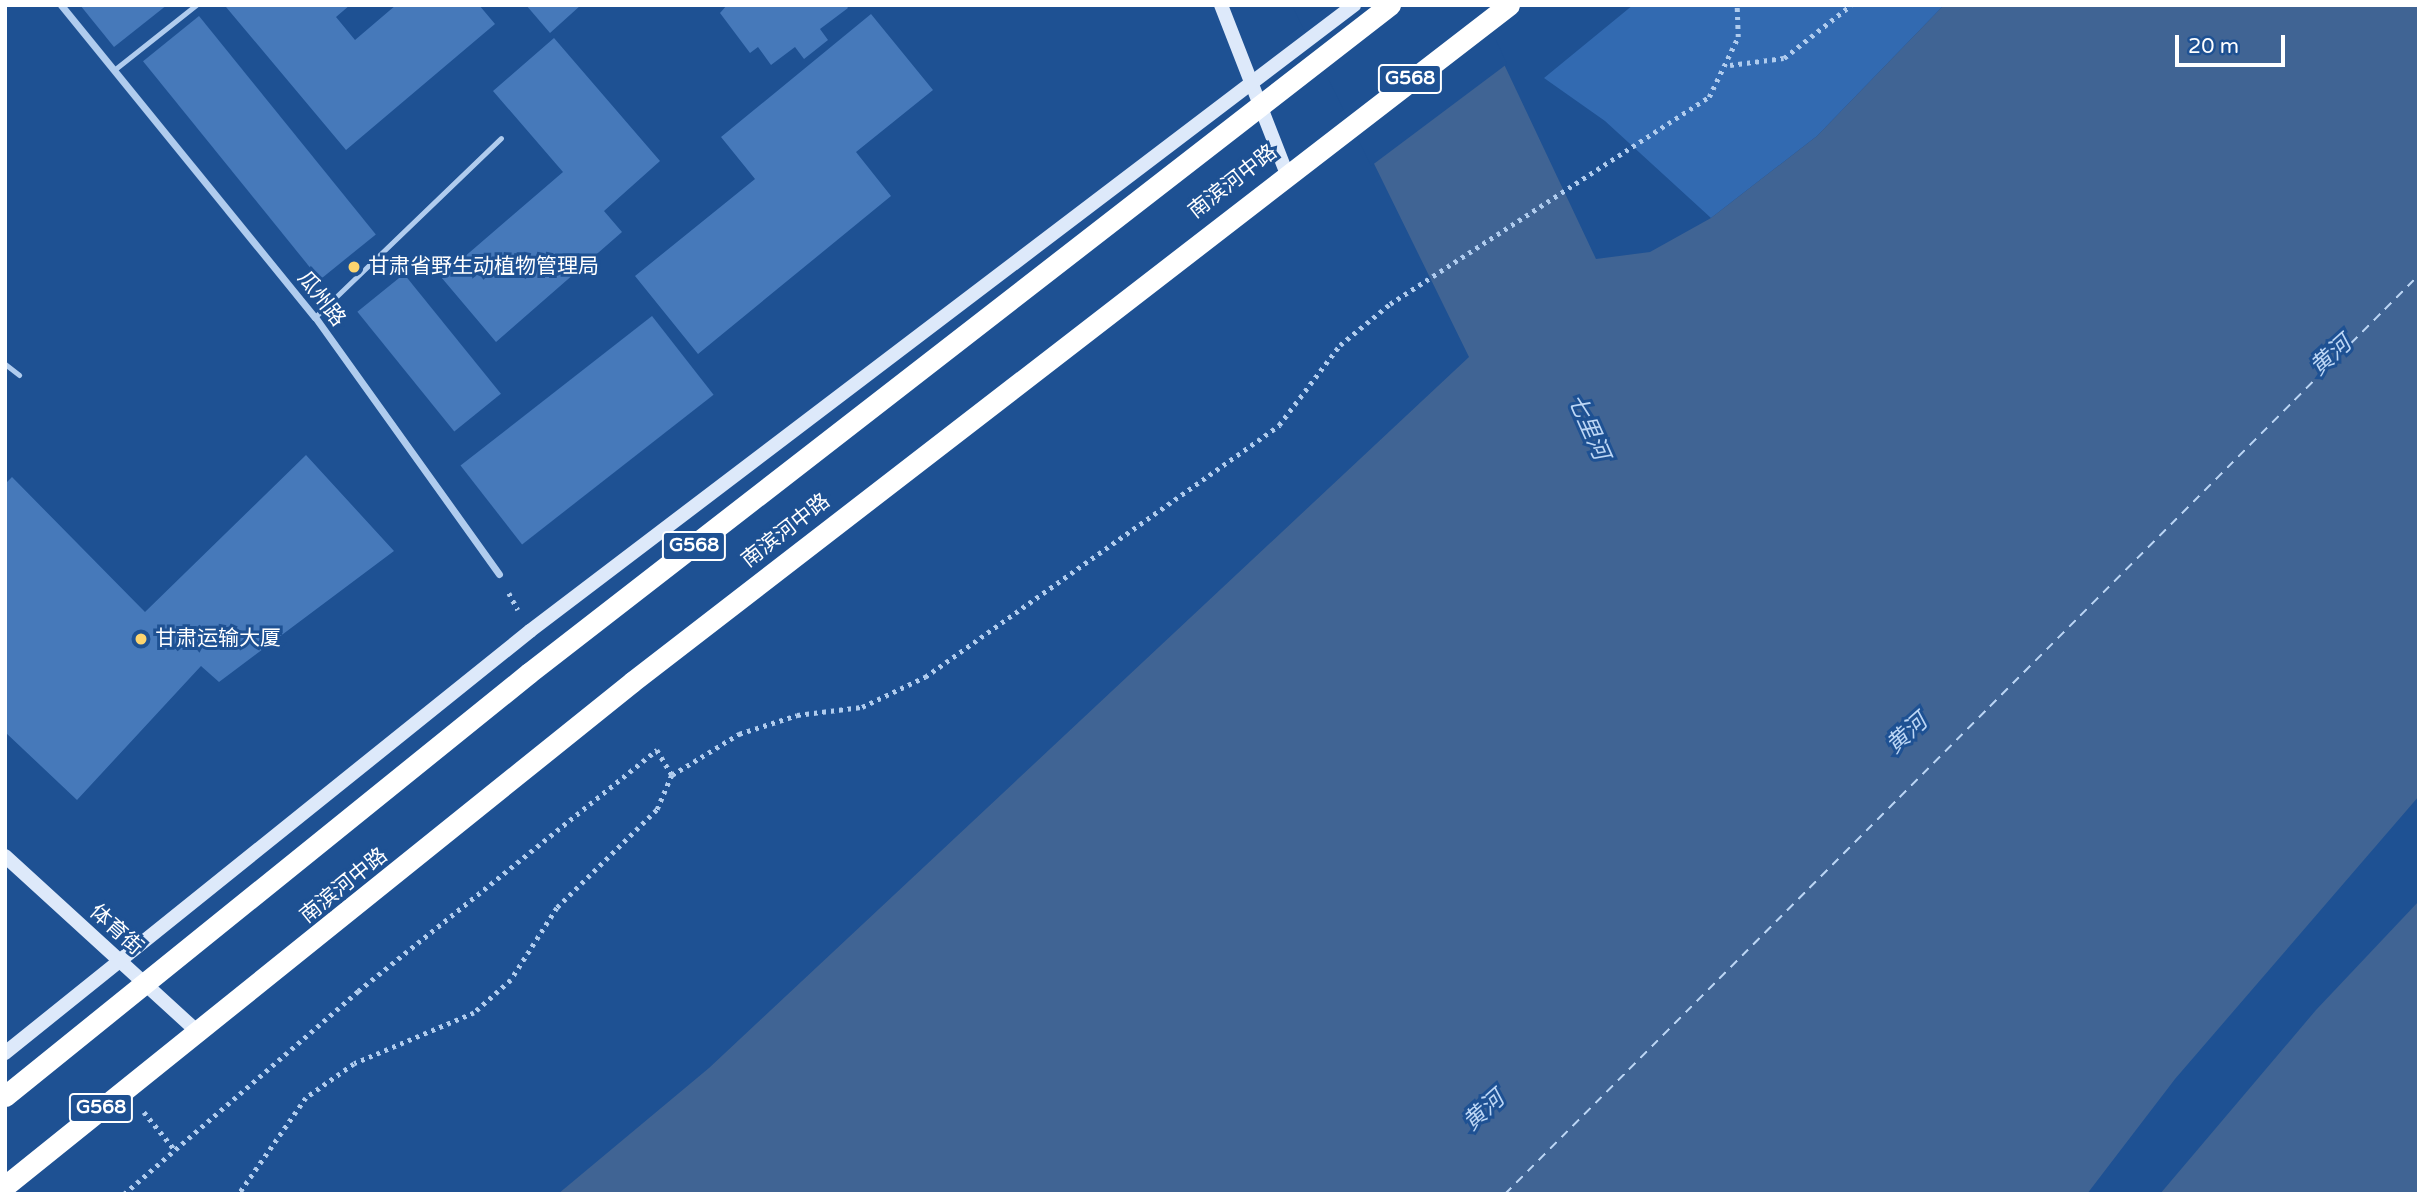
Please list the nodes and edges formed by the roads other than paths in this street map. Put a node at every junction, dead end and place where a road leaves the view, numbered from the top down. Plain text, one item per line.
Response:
1 (61, 5) edge
2 (196, 5) edge
3 (1221, 5) edge
4 (1354, 5) edge
5 (1390, 5) edge
6 (1506, 8) edge
7 (114, 70) junction
8 (1249, 87) junction
9 (501, 138) dead end
10 (1286, 172) junction
11 (315, 317) junction
12 (5, 363) edge
13 (19, 375) dead end
14 (499, 573) road end
15 (5, 856) edge
16 (117, 958) junction
17 (200, 1034) junction
18 (5, 1053) edge
19 (5, 1096) edge
20 (5, 1186) edge

1 - 7 street, 瓜州路
2 - 7 lane
3 - 8 street
4 - 8 street
5 - 19 highway, 南滨河中路 / G568, bridge
6 - 10 highway, 南滨河中路 / G568
7 - 11 street, 瓜州路
8 - 10 street
8 - 16 street
9 - 11 lane
10 - 17 highway, 南滨河中路 / G568
11 - 14 street, 瓜州路
12 - 13 lane
15 - 16 street, 体育街
16 - 17 street, 体育街
16 - 18 street
17 - 20 highway, 南滨河中路 / G568

